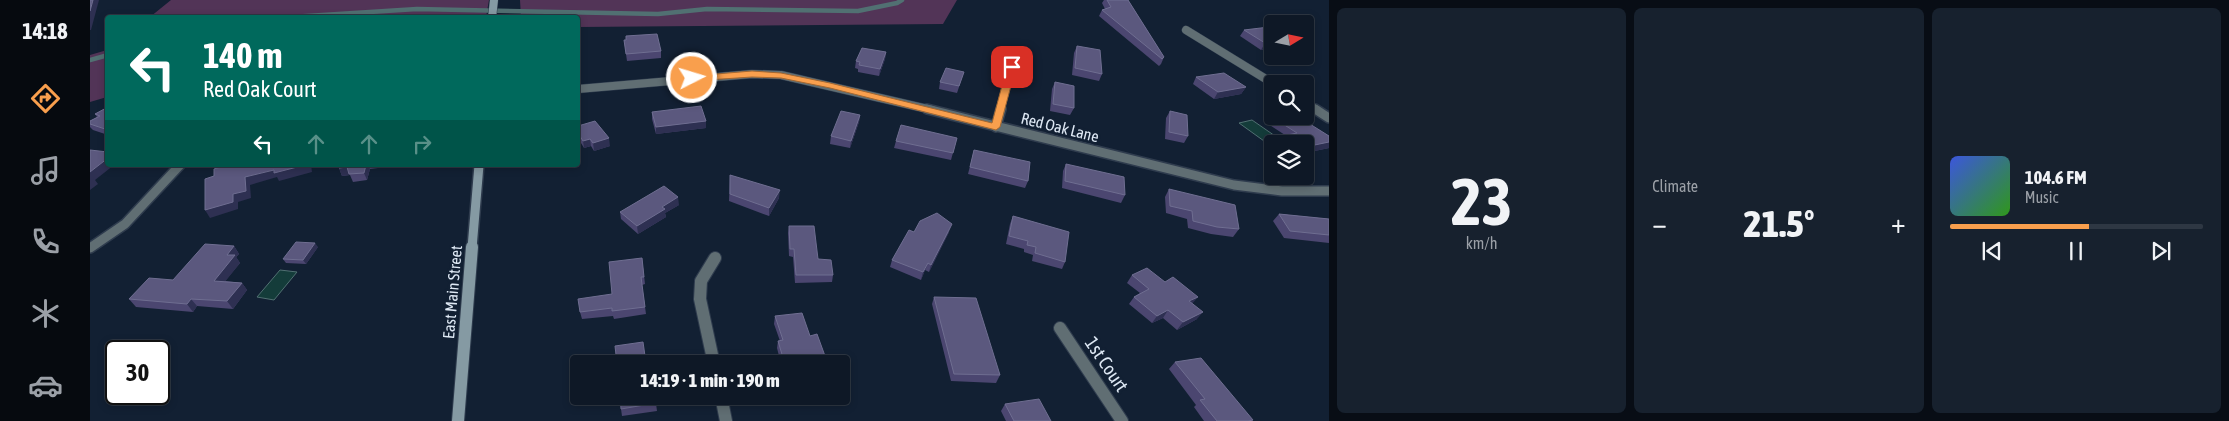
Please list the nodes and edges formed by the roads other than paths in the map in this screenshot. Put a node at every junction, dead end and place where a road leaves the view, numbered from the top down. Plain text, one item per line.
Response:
1 (1186, 30) dead end
2 (1016, 51) dead end
3 (1264, 78) edge
4 (580, 89) edge
5 (1314, 109) edge
6 (1329, 118) edge
7 (996, 127) junction
8 (178, 167) edge
9 (479, 167) edge
10 (1329, 190) edge
11 (90, 248) edge
12 (715, 258) dead end
13 (1060, 328) dead end
14 (712, 355) edge
15 (723, 405) edge
16 (458, 421) edge
17 (726, 421) edge
18 (1122, 421) edge

1 - 3 street
2 - 7 street
4 - 7 street, Red Oak Lane
5 - 6 street
7 - 10 street, Red Oak Lane
8 - 11 street
9 - 16 main road, East Main Street
12 - 14 street
13 - 18 street, 1st Court
15 - 17 street

